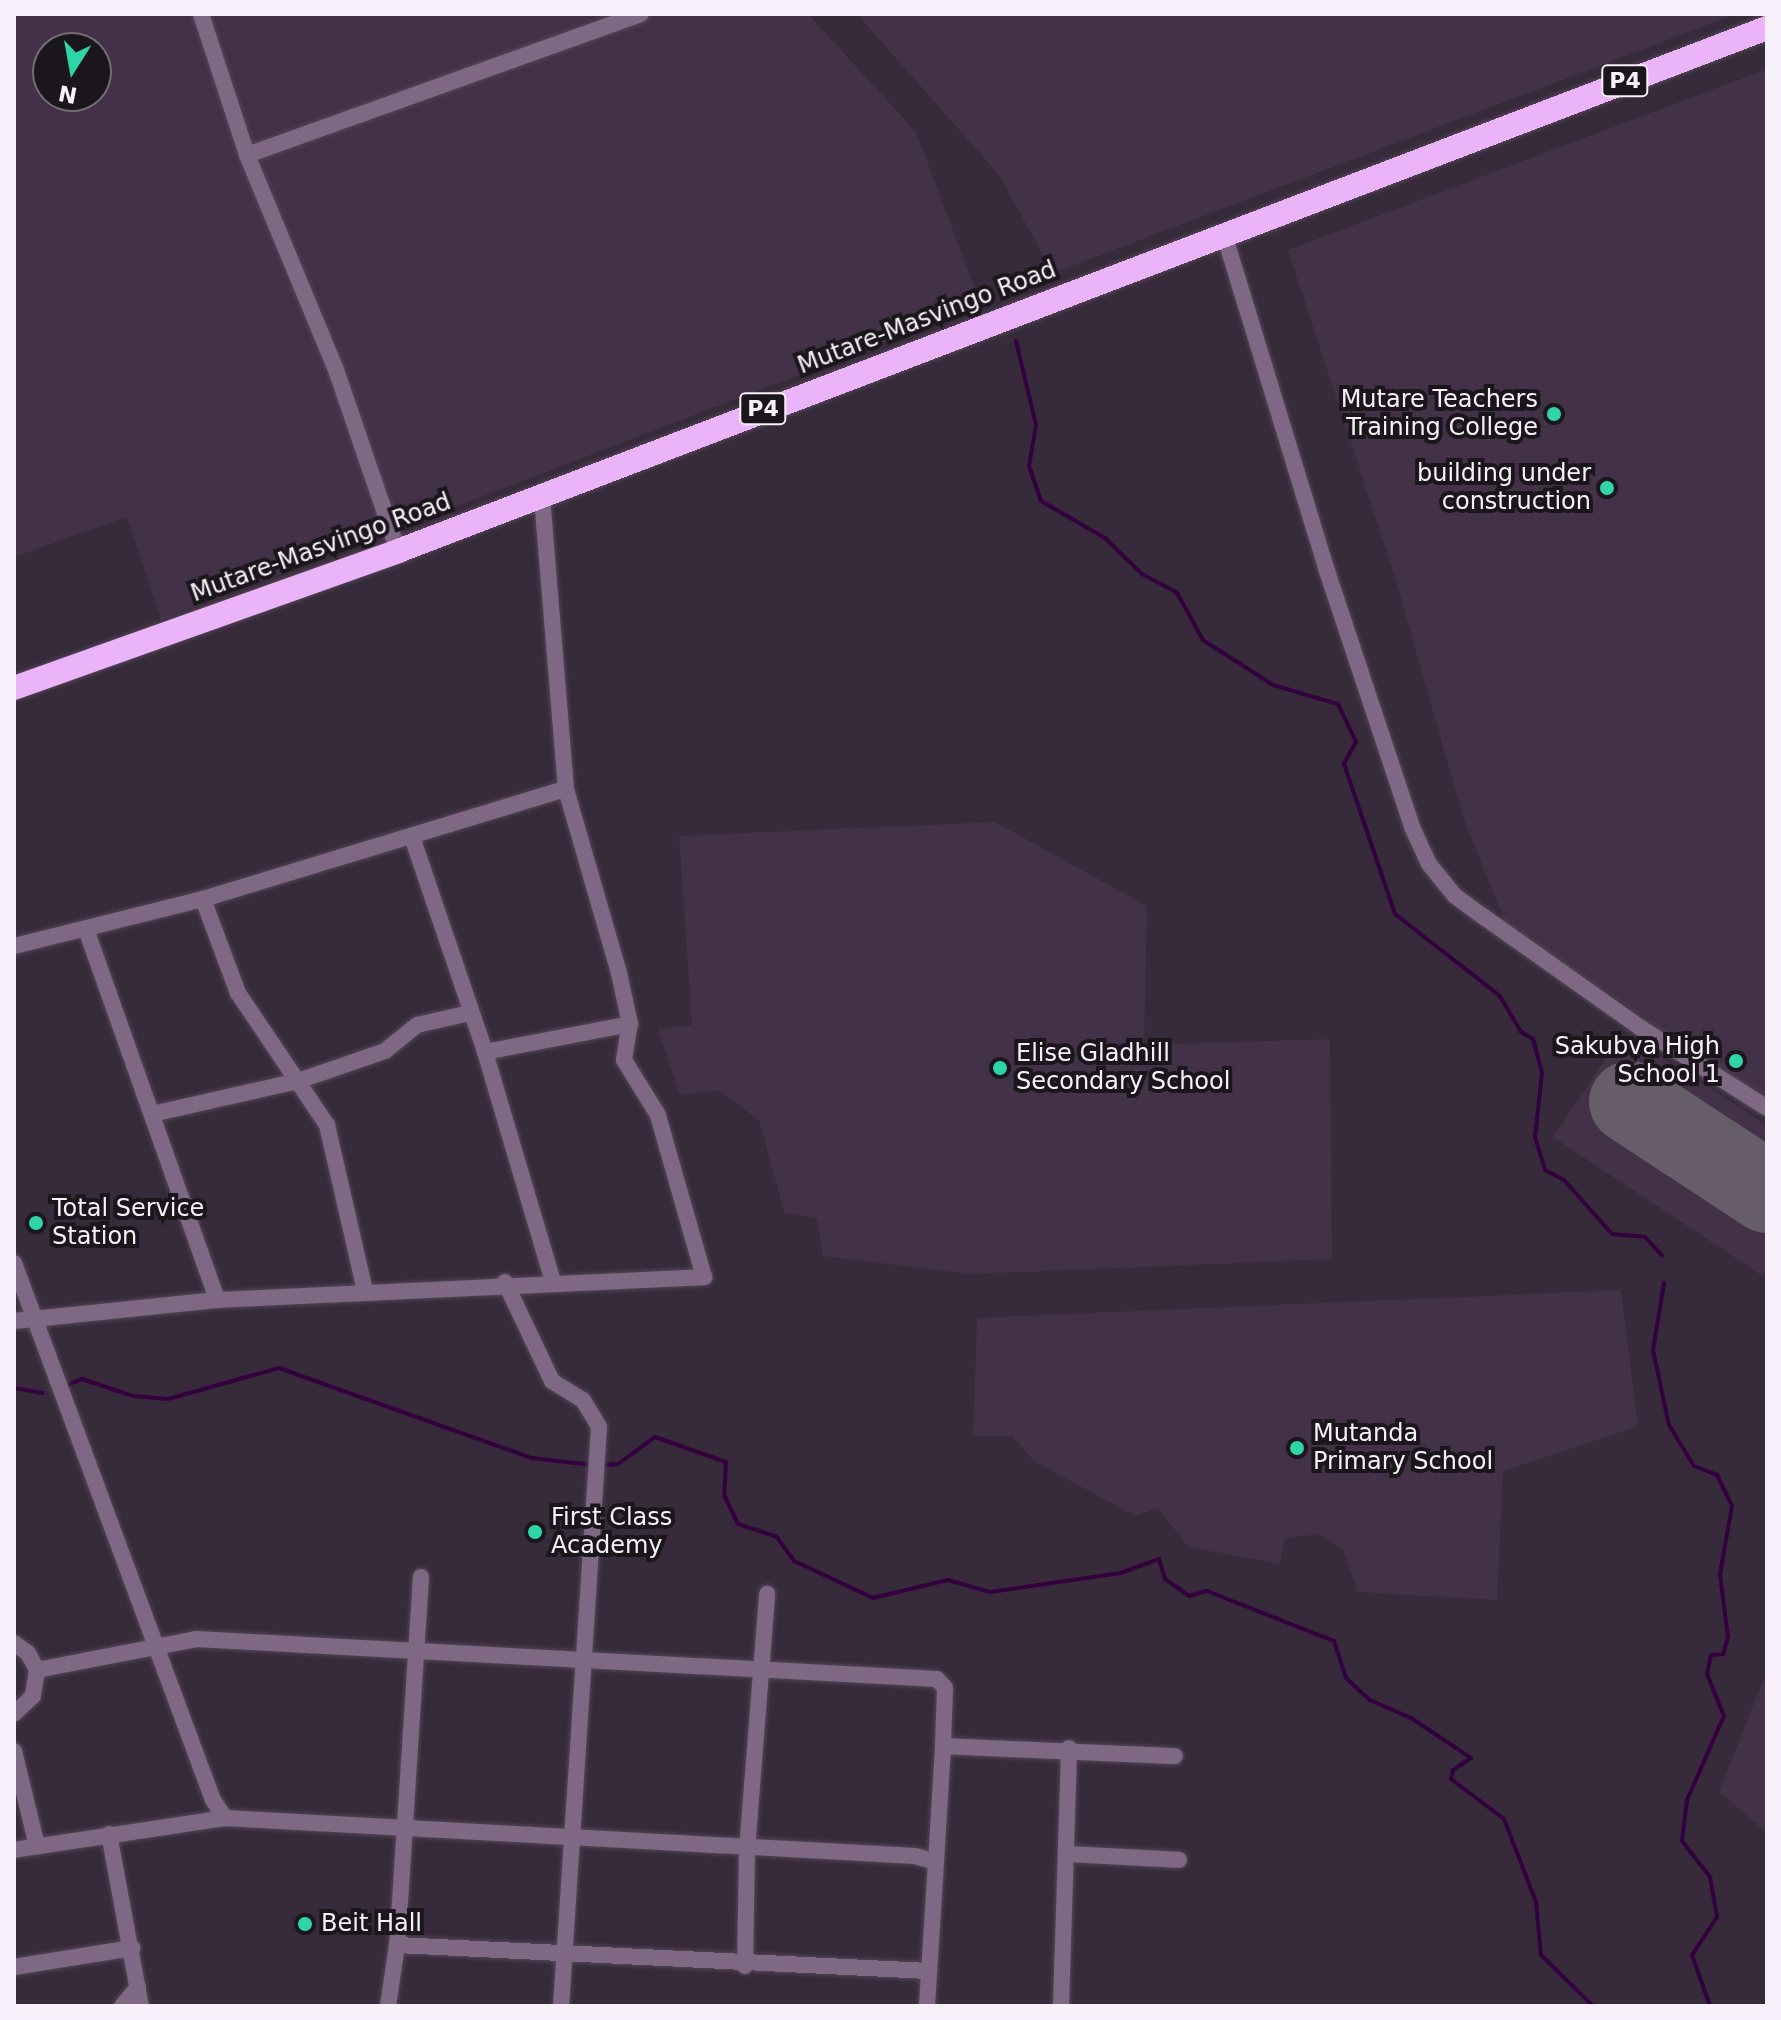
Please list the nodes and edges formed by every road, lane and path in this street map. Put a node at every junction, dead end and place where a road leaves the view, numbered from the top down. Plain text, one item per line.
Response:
1 (201, 14) edge
2 (640, 14) edge
3 (1767, 28) edge
4 (247, 155) junction
5 (1224, 234) junction
6 (542, 495) junction
7 (398, 551) junction
8 (14, 688) edge
9 (566, 789) junction
10 (412, 837) junction
11 (203, 899) junction
12 (87, 932) junction
13 (14, 946) edge
14 (470, 1013) junction
15 (630, 1024) junction
16 (485, 1052) junction
17 (298, 1081) junction
18 (1767, 1108) edge
19 (152, 1114) junction
20 (14, 1263) edge
21 (553, 1281) junction
22 (505, 1282) junction
23 (365, 1291) junction
24 (217, 1300) junction
25 (34, 1316) junction
26 (14, 1321) edge
27 (421, 1577) dead end
28 (767, 1594) dead end
29 (14, 1643) edge
30 (158, 1646) junction
31 (416, 1647) junction
32 (583, 1660) junction
33 (37, 1670) junction
34 (761, 1671) junction
35 (14, 1714) edge
36 (943, 1746) junction
37 (1069, 1748) junction
38 (14, 1751) edge
39 (1175, 1756) dead end
40 (225, 1818) junction
41 (402, 1830) junction
42 (109, 1834) junction
43 (571, 1838) junction
44 (37, 1846) junction
45 (14, 1850) edge
46 (747, 1850) junction
47 (1066, 1854) junction
48 (1179, 1860) dead end
49 (936, 1862) junction
50 (397, 1945) junction
51 (132, 1948) junction
52 (565, 1954) junction
53 (745, 1966) junction
54 (14, 1967) edge
55 (928, 1971) junction
56 (138, 1987) junction
57 (122, 2006) edge
58 (141, 2006) edge
59 (388, 2006) edge
60 (561, 2006) edge
61 (927, 2006) edge
62 (1061, 2006) edge

1 - 4 street
2 - 4 street
3 - 5 highway, Mutare-Masvingo Road / P4
4 - 7 street
5 - 6 highway, Mutare-Masvingo Road / P4
5 - 18 street
6 - 7 highway, Mutare-Masvingo Road / P4
6 - 9 street
7 - 8 highway, Mutare-Masvingo Road / P4
9 - 10 street
9 - 15 street
10 - 11 street
10 - 14 street
11 - 12 street
11 - 17 street
12 - 13 street
12 - 19 street
14 - 16 street
14 - 17 street
15 - 16 street
15 - 21 street
16 - 21 street
17 - 19 street
17 - 23 street
19 - 24 street
20 - 25 street
21 - 22 street
22 - 23 street
22 - 32 street
23 - 24 street
24 - 25 street
25 - 26 street
25 - 30 street
27 - 31 street
28 - 34 street
29 - 33 street
30 - 31 street
30 - 33 street
30 - 40 street
31 - 32 street
31 - 41 street
32 - 34 street
32 - 43 street
33 - 35 street
34 - 36 street
34 - 46 street
36 - 37 street
36 - 49 street
37 - 39 street
37 - 47 street
38 - 44 street
40 - 41 street
40 - 42 street
41 - 43 street
41 - 50 street
42 - 44 street
42 - 51 street
43 - 46 street
43 - 52 street
44 - 45 street
46 - 49 street
46 - 53 street
47 - 48 street
47 - 62 street
49 - 55 street
50 - 52 street
50 - 59 street
51 - 54 street
51 - 56 street
52 - 53 street
52 - 60 street
53 - 55 street
55 - 61 street
56 - 57 street
56 - 58 street

